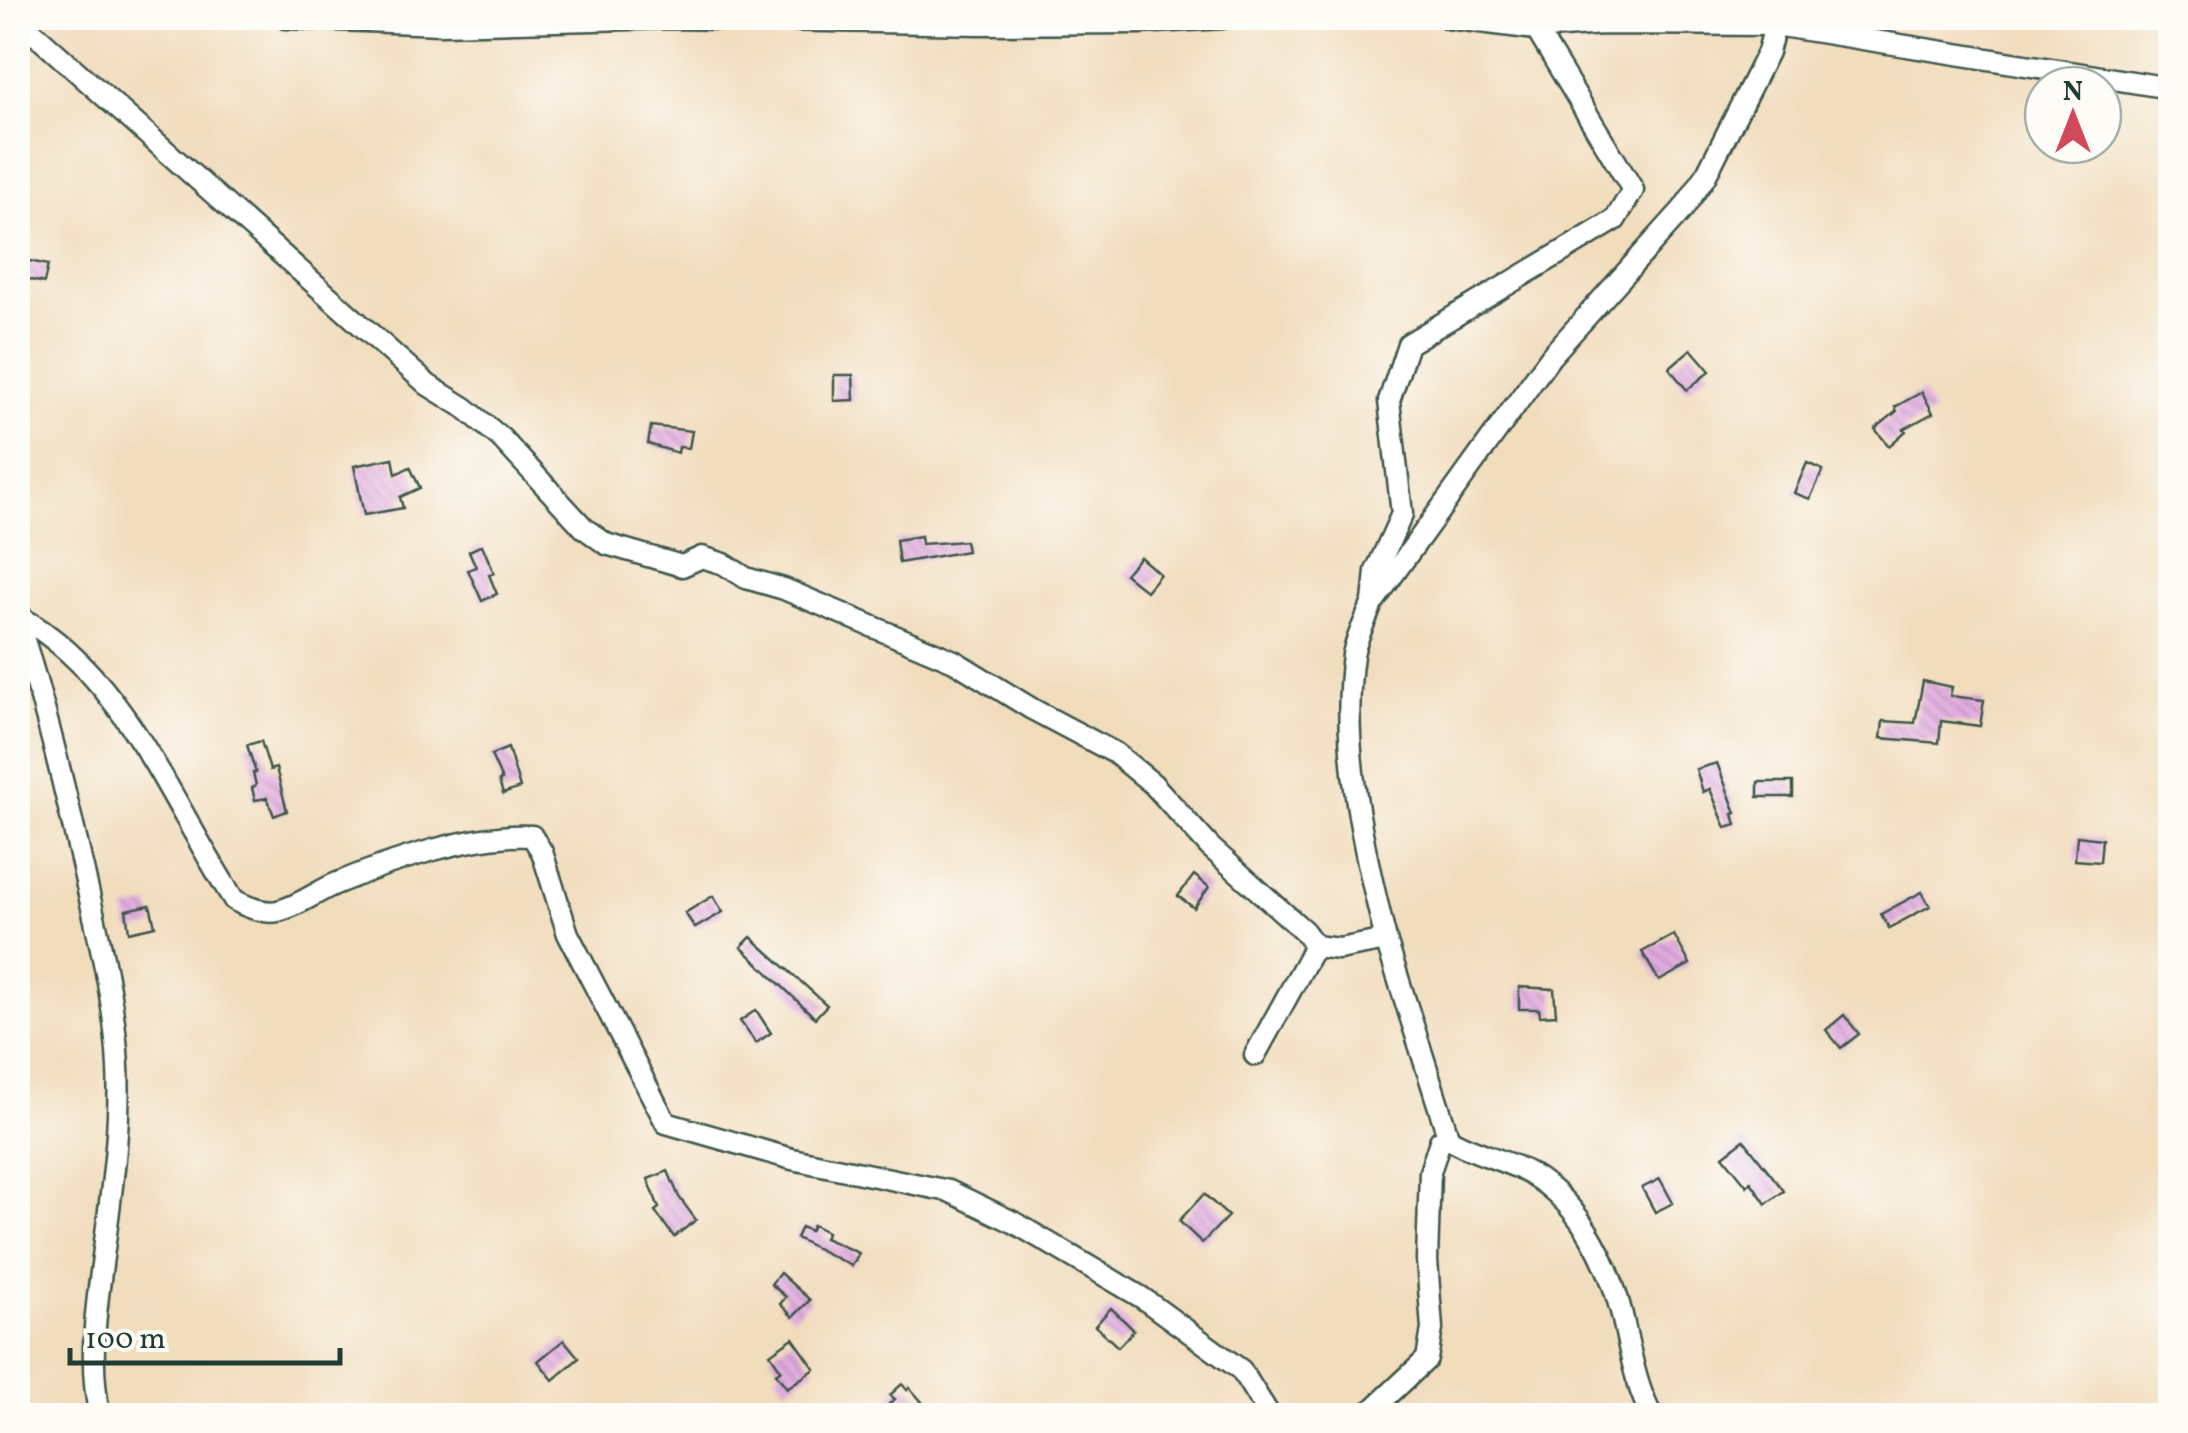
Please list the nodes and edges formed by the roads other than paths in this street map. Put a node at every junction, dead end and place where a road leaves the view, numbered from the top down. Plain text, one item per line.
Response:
1 (286, 18) edge
2 (1223, 18) edge
3 (1448, 18) edge
4 (18, 19) edge
5 (1776, 21) edge
6 (1536, 29) junction
7 (2170, 88) edge
8 (1372, 604) junction
9 (18, 619) edge
10 (1386, 940) junction
11 (1315, 946) junction
12 (1254, 1055) dead end
13 (1449, 1139) junction
14 (100, 1416) edge
15 (1270, 1416) edge
16 (1366, 1416) edge
17 (1652, 1416) edge

1 - 2 street
3 - 6 street
4 - 11 street
5 - 6 street
5 - 7 street
5 - 8 street
6 - 8 street
8 - 10 street
9 - 14 street
9 - 15 street
10 - 11 street
10 - 13 street
11 - 12 street
13 - 16 street
13 - 17 street

